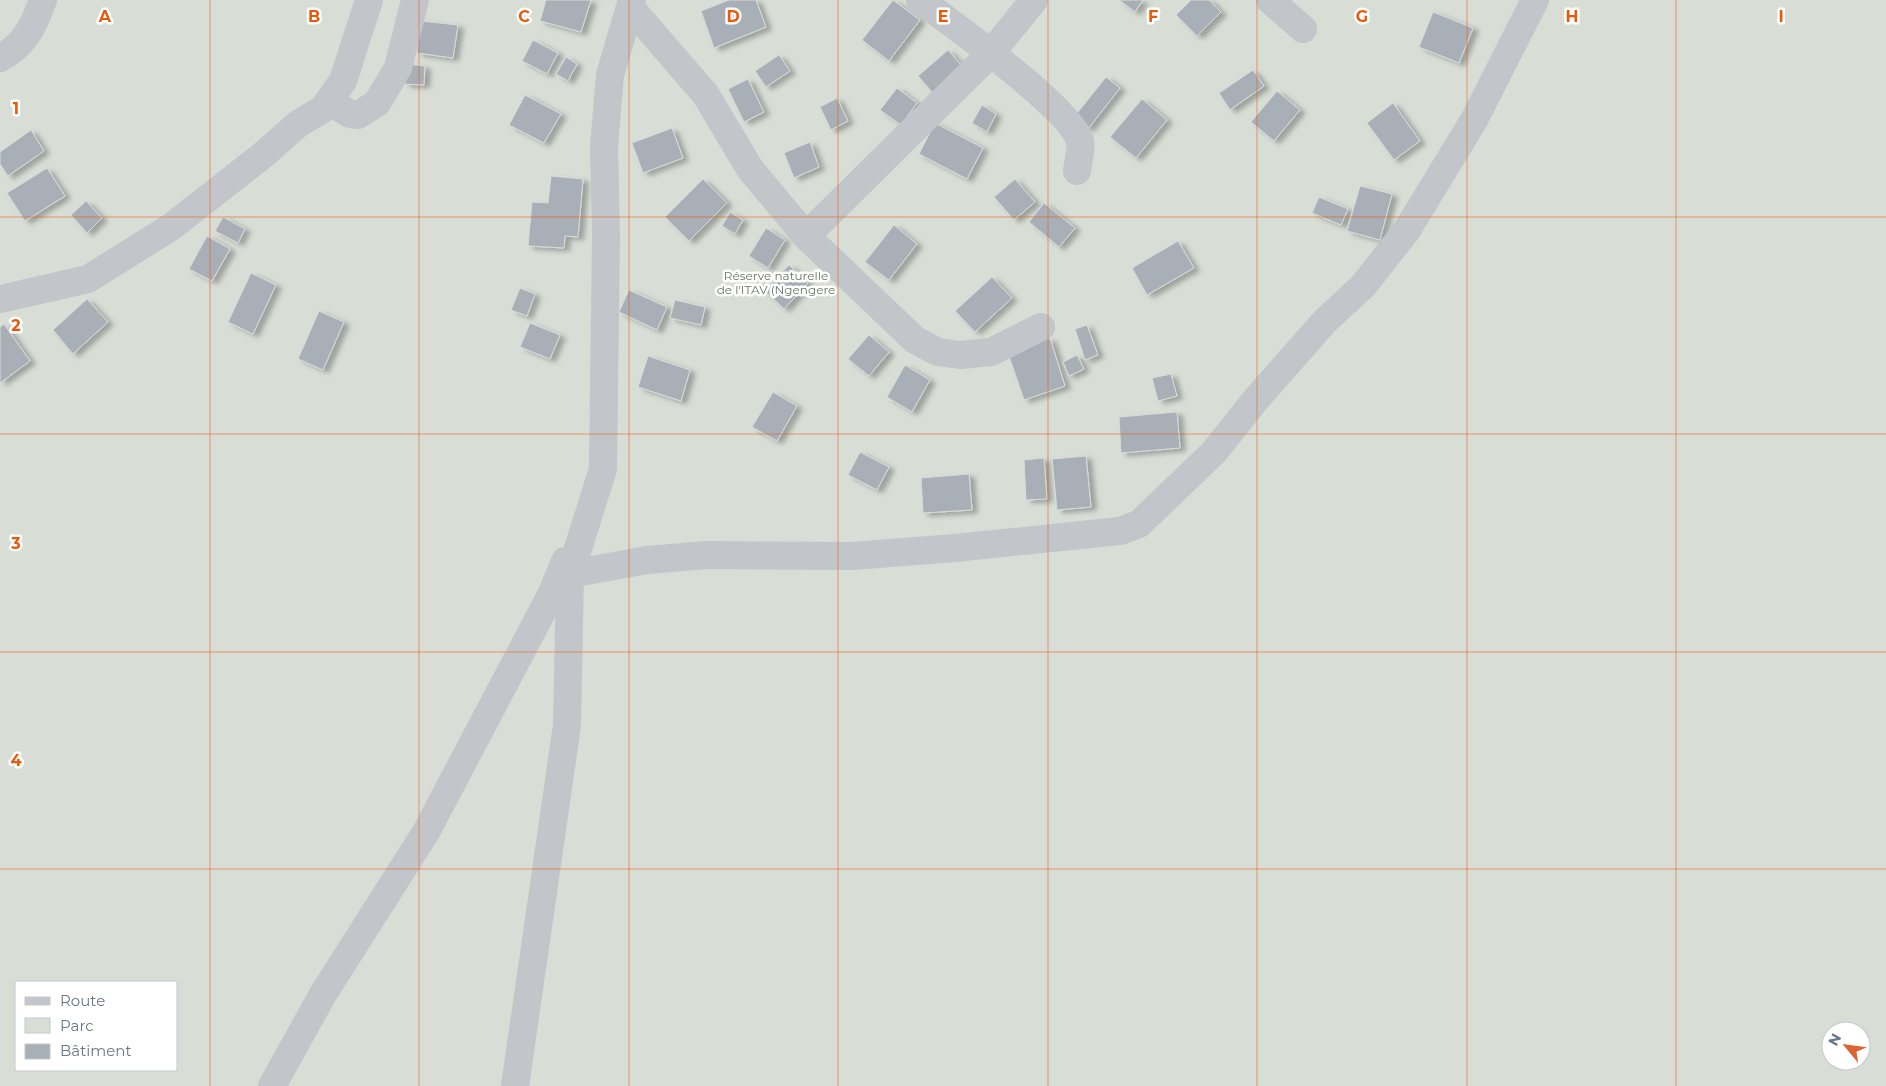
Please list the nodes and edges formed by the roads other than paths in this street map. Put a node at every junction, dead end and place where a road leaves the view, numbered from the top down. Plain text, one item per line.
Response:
1 (43, 0) edge
2 (369, 0) edge
3 (415, 0) edge
4 (920, 0) edge
5 (1034, 0) edge
6 (1270, 0) edge
7 (1535, 0) edge
8 (631, 4) edge
9 (1303, 29) dead end
10 (990, 53) junction
11 (0, 58) edge
12 (329, 101) junction
13 (1077, 171) dead end
14 (806, 236) junction
15 (0, 300) edge
16 (1041, 327) dead end
17 (603, 469) junction
18 (570, 574) junction
19 (272, 1086) edge
20 (515, 1086) edge

1 - 11 street
2 - 12 street
3 - 12 street
4 - 10 street
5 - 10 street
6 - 9 street
7 - 18 street
8 - 14 street
8 - 17 street
10 - 13 street
10 - 14 street
12 - 15 street
14 - 16 street
17 - 18 street
17 - 19 street
18 - 20 street

